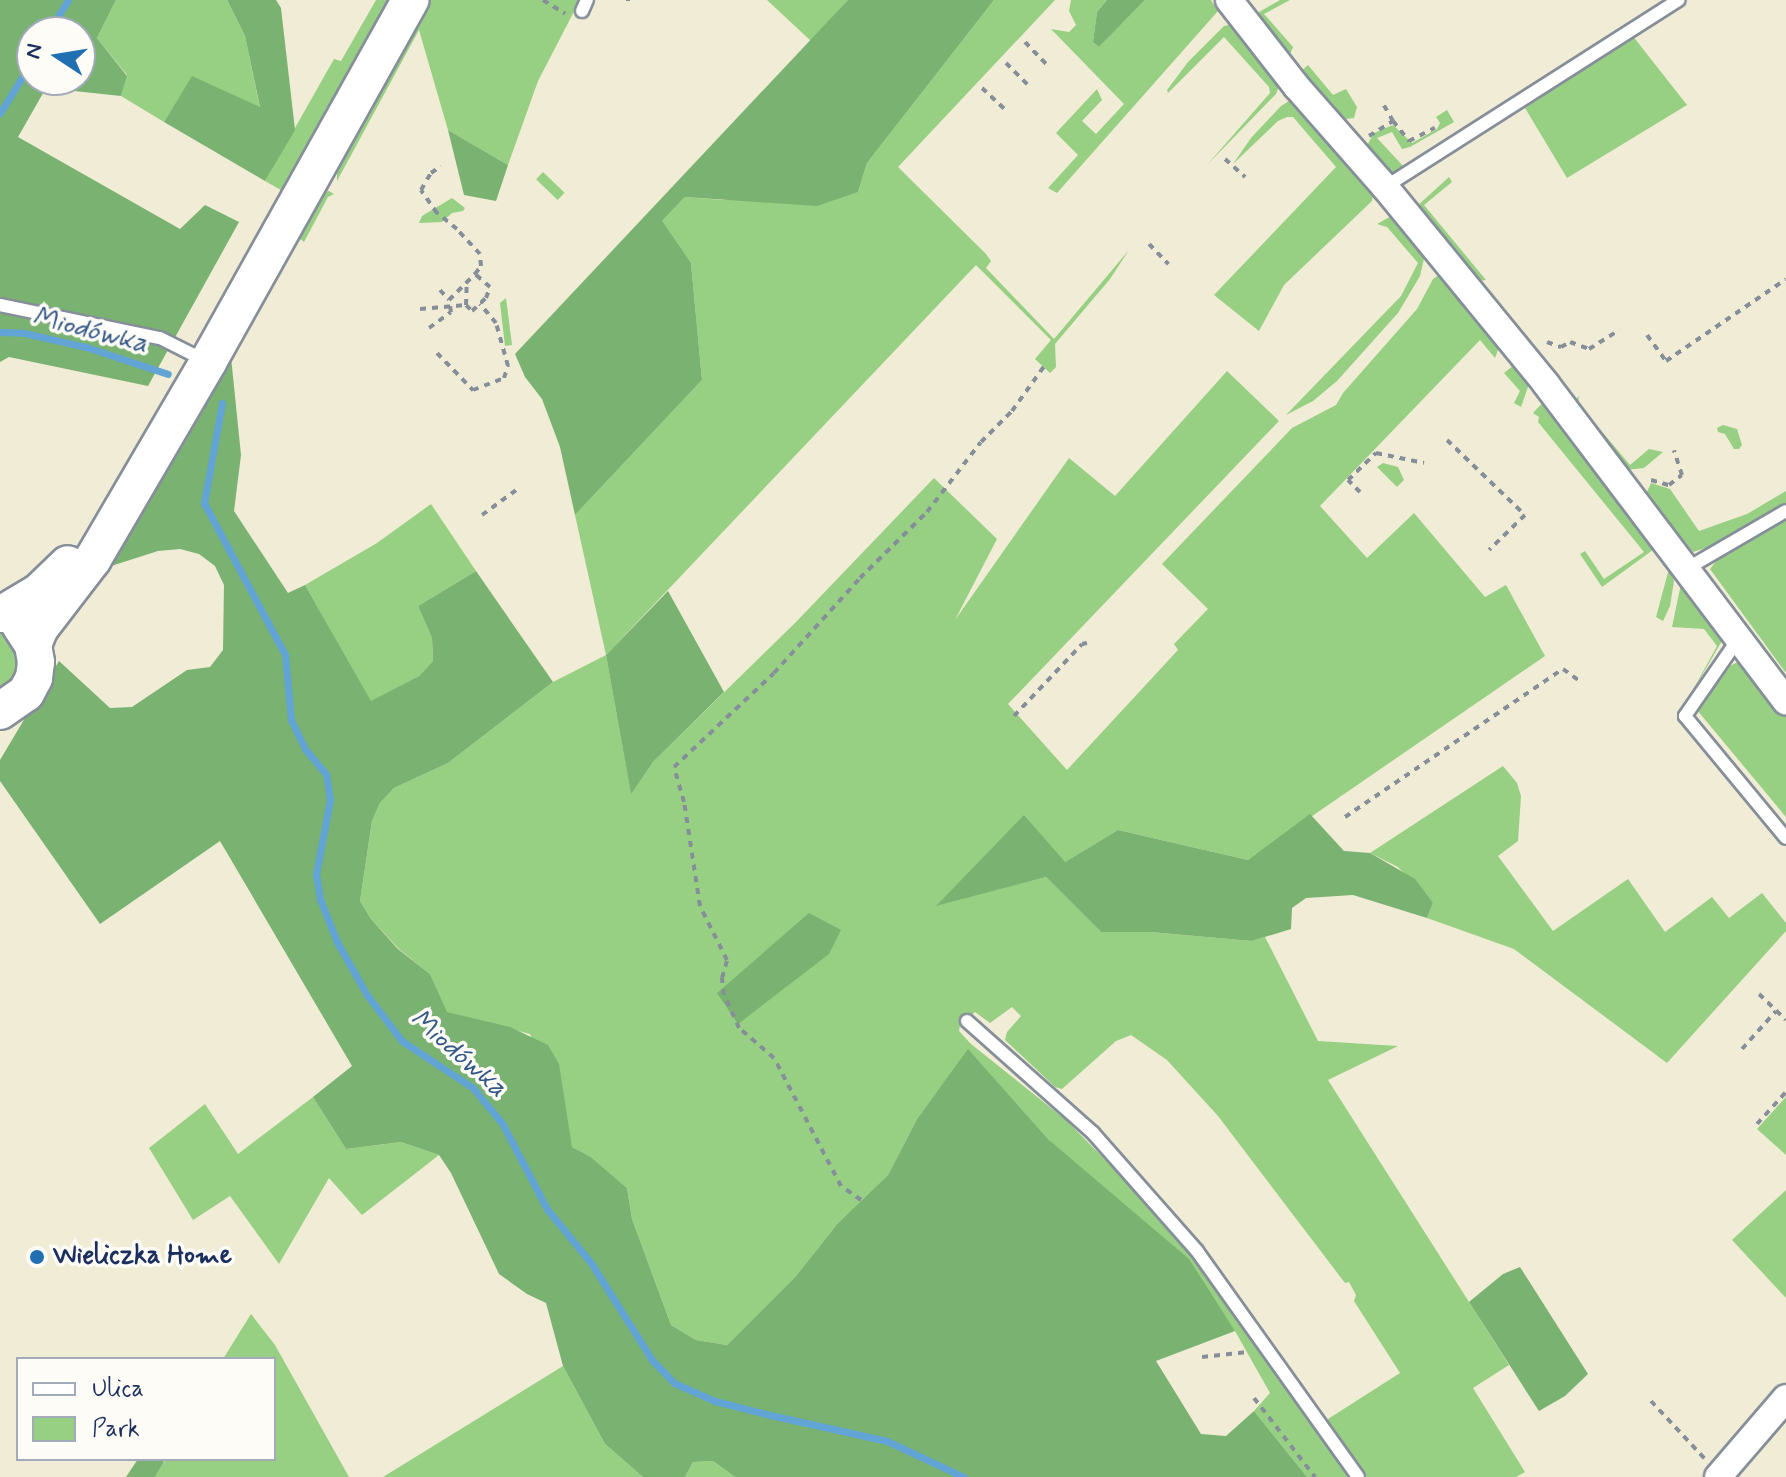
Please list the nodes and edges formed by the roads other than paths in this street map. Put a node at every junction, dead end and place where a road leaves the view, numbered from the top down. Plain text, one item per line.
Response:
1 (410, 0) edge
2 (1229, 0) edge
3 (1679, 0) edge
4 (1385, 187) junction
5 (0, 305) edge
6 (208, 362) junction
7 (1786, 511) edge
8 (115, 519) junction
9 (1688, 568) junction
10 (1, 614) edge
11 (1739, 638) junction
12 (33, 645) junction
13 (1786, 701) edge
14 (0, 711) edge
15 (1786, 838) edge
16 (967, 1021) dead end
17 (1786, 1398) edge
18 (1719, 1476) edge
19 (1358, 1477) edge

1 - 6 main road
2 - 4 street
3 - 4 lane
4 - 9 street
5 - 6 lane
6 - 8 main road
7 - 9 lane
8 - 10 main road
8 - 12 main road
9 - 11 street
10 - 12 main road
11 - 13 street
11 - 15 lane
12 - 14 main road
16 - 19 lane
17 - 18 street

